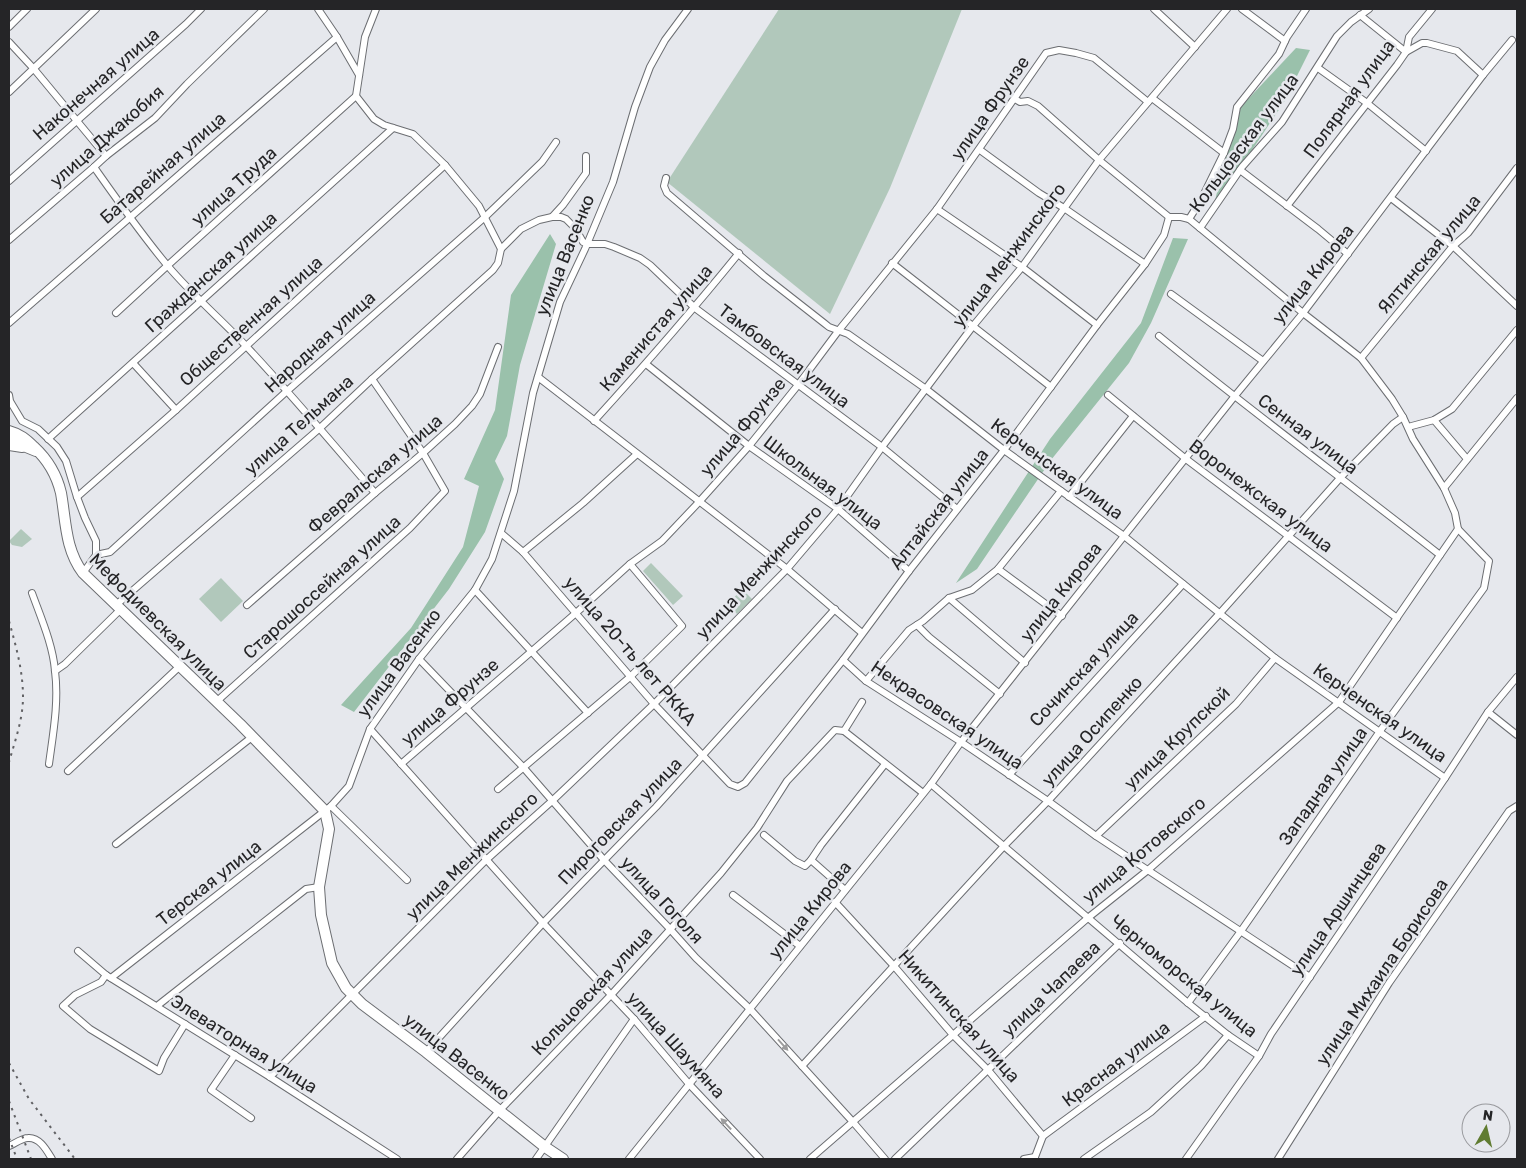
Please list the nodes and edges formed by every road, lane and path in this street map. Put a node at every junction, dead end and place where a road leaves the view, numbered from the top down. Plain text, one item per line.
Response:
1 (27, 9) edge
2 (96, 9) edge
3 (202, 9) edge
4 (264, 9) edge
5 (318, 9) edge
6 (376, 9) edge
7 (688, 9) edge
8 (1154, 9) edge
9 (1226, 9) edge
10 (1242, 9) edge
11 (1306, 9) edge
12 (1369, 9) edge
13 (1432, 9) edge
14 (1360, 15) junction
15 (9, 27) edge
16 (337, 37) junction
17 (1512, 40) dead end
18 (1285, 41) junction
19 (9, 42) edge
20 (1195, 47) junction
21 (1406, 52) junction
22 (1318, 68) junction
23 (34, 69) junction
24 (359, 75) junction
25 (1483, 75) junction
26 (9, 92) edge
27 (356, 96) junction
28 (1015, 99) junction
29 (1150, 100) junction
30 (1367, 103) junction
31 (77, 121) junction
32 (394, 128) junction
33 (556, 142) dead end
34 (980, 150) junction
35 (1426, 151) junction
36 (1224, 153) junction
37 (106, 156) junction
38 (586, 156) dead end
39 (1099, 160) junction
40 (445, 164) junction
41 (94, 167) junction
42 (1517, 168) edge
43 (1240, 170) junction
44 (666, 178) dead end
45 (9, 181) edge
46 (1391, 198) junction
47 (1287, 206) junction
48 (1064, 208) junction
49 (937, 209) junction
50 (484, 217) junction
51 (552, 217) junction
52 (1169, 217) junction
53 (129, 218) junction
54 (1189, 219) junction
55 (1200, 228) junction
56 (9, 240) edge
57 (587, 244) junction
58 (1453, 246) junction
59 (501, 249) junction
60 (739, 253) junction
61 (1348, 254) junction
62 (892, 263) junction
63 (1145, 264) junction
64 (167, 266) junction
65 (1022, 267) junction
66 (1171, 294) dead end
67 (200, 302) junction
68 (1517, 306) edge
69 (695, 308) junction
70 (116, 313) dead end
71 (1302, 313) junction
72 (9, 323) edge
73 (1097, 325) junction
74 (973, 326) junction
75 (838, 330) junction
76 (1517, 330) edge
77 (1159, 336) dead end
78 (246, 346) junction
79 (498, 347) dead end
80 (1361, 358) junction
81 (1263, 362) junction
82 (133, 364) junction
83 (646, 364) junction
84 (538, 377) junction
85 (372, 379) junction
86 (798, 385) junction
87 (1051, 386) junction
88 (926, 389) junction
89 (287, 391) junction
90 (9, 395) edge
91 (1108, 395) dead end
92 (1234, 397) junction
93 (1517, 398) edge
94 (176, 410) junction
95 (1133, 416) junction
96 (1403, 417) junction
97 (1434, 420) junction
98 (594, 421) junction
99 (1408, 427) junction
100 (320, 428) junction
101 (9, 431) edge
102 (48, 439) junction
103 (9, 440) edge
104 (749, 446) junction
105 (9, 447) edge
106 (882, 447) junction
107 (1004, 450) junction
108 (41, 453) junction
109 (423, 453) junction
110 (638, 454) junction
111 (1186, 459) junction
112 (1467, 459) junction
113 (1341, 477) junction
114 (1444, 488) junction
115 (1061, 491) junction
116 (375, 493) junction
117 (1070, 497) junction
118 (77, 498) junction
119 (699, 502) junction
120 (838, 509) junction
121 (957, 509) junction
122 (1458, 529) junction
123 (501, 534) junction
124 (1124, 536) junction
125 (1289, 536) junction
126 (522, 552) junction
127 (96, 555) junction
128 (1440, 555) junction
129 (630, 564) junction
130 (787, 569) junction
131 (998, 569) junction
132 (909, 571) junction
133 (83, 573) junction
134 (1182, 584) junction
135 (475, 590) junction
136 (32, 593) dead end
137 (949, 598) junction
138 (247, 605) dead end
139 (118, 607) junction
140 (835, 609) junction
141 (1221, 612) junction
142 (576, 614) junction
143 (1062, 616) junction
144 (1397, 618) junction
145 (916, 625) junction
146 (862, 633) junction
147 (532, 651) junction
148 (1276, 658) junction
149 (419, 659) junction
150 (843, 660) junction
151 (1025, 663) junction
152 (180, 666) junction
153 (55, 670) junction
154 (630, 677) junction
155 (1517, 677) edge
156 (866, 681) junction
157 (1000, 694) junction
158 (216, 702) junction
159 (1339, 702) junction
160 (654, 704) junction
161 (861, 704) dead end
162 (467, 708) junction
163 (1488, 712) junction
164 (588, 713) junction
165 (370, 729) junction
166 (844, 731) junction
167 (1380, 731) junction
168 (1517, 734) edge
169 (252, 737) junction
170 (961, 742) junction
171 (703, 755) junction
172 (49, 764) dead end
173 (401, 764) junction
174 (885, 764) junction
175 (523, 767) junction
176 (68, 771) dead end
177 (1009, 774) junction
178 (1445, 778) junction
179 (931, 784) junction
180 (738, 787) joint
181 (498, 788) dead end
182 (923, 793) junction
183 (552, 800) junction
184 (1048, 801) junction
185 (1517, 806) edge
186 (328, 808) junction
187 (764, 835) dead end
188 (1096, 836) junction
189 (116, 844) dead end
190 (1004, 846) junction
191 (486, 860) junction
192 (604, 860) junction
193 (811, 860) junction
194 (1148, 870) junction
195 (407, 880) dead end
196 (319, 887) junction
197 (845, 890) junction
198 (733, 895) dead end
199 (835, 902) junction
200 (1089, 917) junction
201 (543, 923) junction
202 (670, 929) junction
203 (1241, 931) junction
204 (1120, 944) junction
205 (800, 946) junction
206 (78, 951) dead end
207 (894, 966) junction
208 (109, 977) junction
209 (1310, 977) junction
210 (352, 993) junction
211 (611, 995) junction
212 (1188, 1003) junction
213 (157, 1006) junction
214 (750, 1010) junction
215 (1206, 1016) junction
216 (634, 1019) junction
217 (185, 1024) junction
218 (953, 1035) junction
219 (1228, 1035) junction
220 (426, 1052) junction
221 (235, 1055) junction
222 (1259, 1056) junction
223 (802, 1066) junction
224 (988, 1070) junction
225 (270, 1077) junction
226 (689, 1084) junction
227 (500, 1110) junction
228 (251, 1118) dead end
229 (853, 1122) junction
230 (1043, 1136) junction
231 (9, 1146) edge
232 (545, 1147) junction
233 (1038, 1158) edge
234 (52, 1159) edge
235 (396, 1159) edge
236 (456, 1159) edge
237 (536, 1159) edge
238 (563, 1159) edge
239 (629, 1159) edge
240 (760, 1159) edge
241 (810, 1159) edge
242 (885, 1159) edge
243 (894, 1159) edge
244 (1024, 1159) edge
245 (1084, 1159) edge
246 (1186, 1159) edge
247 (1278, 1159) edge

1 - 15 street
2 - 23 street
3 - 31 street, Наконечная улица
4 - 37 street, улица Джакобия
5 - 16 street
6 - 24 street
7 - 57 street, улица Васенко
8 - 20 street
9 - 20 street, улица Менжинского
10 - 18 street
11 - 18 street, Кольцовская улица
12 - 14 street, Кольцовская улица
13 - 21 street, Полярная улица
14 - 21 street
14 - 22 street, Кольцовская улица
16 - 24 street
16 - 53 street, Батарейная улица
17 - 25 street, улица Кирова
18 - 36 street, Кольцовская улица
19 - 23 street
20 - 29 street, улица Менжинского
21 - 25 street
21 - 30 street, Полярная улица
22 - 30 street
22 - 43 street, Кольцовская улица
23 - 26 street
23 - 31 street
24 - 27 street
25 - 35 street, улица Кирова
27 - 32 street
27 - 64 street, улица Труда
28 - 29 street, улица Фрунзе
28 - 34 street, улица Фрунзе
28 - 39 street
29 - 36 street
29 - 39 street, улица Менжинского
30 - 35 street
30 - 47 street, Полярная улица
31 - 37 street
31 - 45 street, Наконечная улица
32 - 40 street
32 - 67 street, Гражданская улица
33 - 50 street, Народная улица
34 - 48 street
34 - 49 street, улица Фрунзе
35 - 46 street, улица Кирова
36 - 54 street, Кольцовская улица
37 - 41 street, улица Джакобия
38 - 51 street
39 - 48 street, улица Менжинского
39 - 52 street
40 - 50 street
40 - 78 street, Общественная улица
41 - 53 street
41 - 56 street, улица Джакобия
42 - 58 street, Ялтинская улица
43 - 47 street
43 - 55 street, Кольцовская улица
44 - 60 street, Керченская улица
46 - 58 street
46 - 61 street, улица Кирова
47 - 61 street
48 - 63 street
48 - 65 street, улица Менжинского
49 - 62 street, улица Фрунзе
49 - 65 street
50 - 59 street
50 - 89 street, Народная улица
51 - 57 street
51 - 59 street
52 - 54 street
52 - 63 street, Алтайская улица
53 - 64 street
53 - 72 street, Батарейная улица
54 - 55 street
55 - 71 street
57 - 69 street, Тамбовская улица
57 - 84 street, улица Васенко
58 - 68 street
58 - 80 street, Ялтинская улица
59 - 85 street, улица Тельмана
60 - 69 street, Каменистая улица
60 - 75 street, Керченская улица
61 - 71 street, улица Кирова
62 - 74 street
62 - 75 street, улица Фрунзе
63 - 73 street, Алтайская улица
64 - 67 street
64 - 70 street, улица Труда
65 - 73 street
65 - 74 street, улица Менжинского
66 - 81 street
67 - 78 street
67 - 82 street, Гражданская улица
69 - 83 street, Каменистая улица
69 - 86 street, Тамбовская улица
71 - 80 street
71 - 81 street, улица Кирова
73 - 87 street, Алтайская улица
74 - 87 street
74 - 88 street, улица Менжинского
75 - 86 street, улица Фрунзе
75 - 88 street, Керченская улица
76 - 97 street
77 - 92 street, Сенная улица
78 - 89 street
78 - 94 street, Общественная улица
79 - 109 street, Февральская улица
80 - 96 street
81 - 92 street, улица Кирова
82 - 94 street
82 - 102 street, Гражданская улица
83 - 98 street, Каменистая улица
83 - 104 street, Школьная улица
84 - 98 street
84 - 123 street, улица Васенко
85 - 100 street, улица Тельмана
85 - 109 street
86 - 104 street, улица Фрунзе
86 - 106 street, Тамбовская улица
87 - 107 street, Алтайская улица
88 - 106 street, улица Менжинского
88 - 107 street, Керченская улица
89 - 100 street
89 - 127 street, Народная улица
90 - 102 street
91 - 95 street, Воронежская улица
92 - 111 street, улица Кирова
92 - 113 street, Сенная улица
93 - 112 street
94 - 118 street, Общественная улица
95 - 111 street, Воронежская улица
95 - 117 street
96 - 99 street
96 - 113 street, улица Осипенко
97 - 99 street
97 - 112 street
98 - 110 street
99 - 114 street
100 - 116 street
100 - 139 street, улица Тельмана
101 - 108 main road, Мефодиевская улица
102 - 118 street
103 - 108 main road
104 - 119 street, улица Фрунзе
104 - 120 street, Школьная улица
105 - 108 street
106 - 120 street, улица Менжинского
106 - 121 street, Тамбовская улица
107 - 115 street, Керченская улица
107 - 121 street, Алтайская улица
108 - 133 main road, Мефодиевская улица
109 - 116 street, Февральская улица
109 - 158 street, Старошоссейная улица
110 - 119 street
110 - 126 street
111 - 124 street, улица Кирова
111 - 125 street, Воронежская улица
112 - 114 street
113 - 125 street, улица Осипенко
113 - 128 street, Сенная улица
114 - 122 street
115 - 117 street, Керченская улица
115 - 131 street
116 - 138 street, Февральская улица
117 - 124 street, Керченская улица
118 - 127 street
119 - 129 street, улица Фрунзе
119 - 130 street
120 - 130 street, улица Менжинского
120 - 132 street, Школьная улица
121 - 132 street, Алтайская улица
122 - 128 street, улица Котовского
122 - 167 street, Западная улица
123 - 126 street, улица 20-ть лет РККА
123 - 135 street, улица Васенко
124 - 134 street, Керченская улица
124 - 143 street, улица Кирова
125 - 141 street, улица Осипенко
125 - 144 street, Воронежская улица
126 - 142 street, улица 20-ть лет РККА
127 - 133 street
128 - 144 street, улица Котовского
129 - 142 street, улица Фрунзе
129 - 154 street
130 - 140 street
130 - 160 street, улица Менжинского
131 - 137 street
131 - 143 street
132 - 146 street, Алтайская улица
133 - 139 main road, Мефодиевская улица
134 - 141 street, Керченская улица
134 - 177 street, Сочинская улица
135 - 147 street
135 - 149 street, улица Васенко
136 - 153 street
137 - 145 street
137 - 151 street
139 - 152 main road, Мефодиевская улица
139 - 153 street, улица Тельмана
140 - 146 street
140 - 171 street, Пироговская улица
141 - 148 street, Керченская улица
141 - 184 street, улица Осипенко
142 - 147 street, улица Фрунзе
142 - 154 street, улица 20-ть лет РККА
143 - 151 street, улица Кирова
144 - 159 street, улица Котовского
145 - 156 street
145 - 157 street
146 - 150 street, Алтайская улица
147 - 162 street, улица Фрунзе
147 - 164 street
148 - 159 street, Керченская улица
148 - 188 street, улица Крупской
149 - 162 street, улица Гоголя
149 - 165 street, улица Васенко
150 - 156 street, Некрасовская улица
150 - 180 street, Алтайская улица
151 - 157 street, улица Кирова
152 - 158 main road, Мефодиевская улица
152 - 176 street
153 - 172 street
154 - 160 street, улица 20-ть лет РККА
154 - 164 street
155 - 163 street, улица Аршинцева
156 - 170 street, Некрасовская улица
157 - 170 street, улица Кирова
158 - 169 main road, Мефодиевская улица
159 - 167 street, Керченская улица
159 - 194 street, улица Котовского
160 - 171 street, улица 20-ть лет РККА
160 - 183 street, улица Менжинского
161 - 166 street, Кольцовская улица
162 - 173 street, улица Фрунзе
162 - 175 street, улица Гоголя
163 - 168 street
163 - 178 street, улица Аршинцева
164 - 175 street
165 - 173 street, улица Шаумяна
165 - 186 street, улица Васенко
166 - 174 street
166 - 202 street, Кольцовская улица
167 - 178 street, Керченская улица
167 - 203 street, Западная улица
169 - 186 main road, Мефодиевская улица
169 - 189 street
170 - 177 street, Некрасовская улица
170 - 179 street, улица Кирова
171 - 180 street, улица 20-ть лет РККА
171 - 192 street, Пироговская улица
173 - 191 street, улица Шаумяна
174 - 182 street
174 - 193 street
175 - 181 street
175 - 183 street, улица Гоголя
177 - 184 street, Некрасовская улица
178 - 209 street, улица Аршинцева
179 - 182 street, улица Кирова
179 - 190 street, Черноморская улица
182 - 197 street, улица Кирова
183 - 191 street, улица Менжинского
183 - 192 street, улица Гоголя
184 - 188 street, Некрасовская улица
184 - 190 street, улица Осипенко
185 - 247 street, улица Михаила Борисова
186 - 195 street
186 - 196 main road, улица Васенко
186 - 208 street, Терская улица
187 - 193 street
188 - 194 street, Некрасовская улица
190 - 200 street, Черноморская улица
190 - 207 street, улица Осипенко
191 - 201 street, улица Шаумяна
191 - 210 street, улица Менжинского
192 - 201 street, Пироговская улица
192 - 202 street, улица Гоголя
193 - 197 street
194 - 200 street, улица Котовского
194 - 203 street, Некрасовская улица
196 - 210 main road, улица Васенко
196 - 213 street
197 - 199 street, улица Кирова
198 - 205 street
199 - 205 street, улица Кирова
199 - 207 street, Никитинская улица
200 - 204 street, Черноморская улица
200 - 218 street, улица Котовского
201 - 211 street, улица Шаумяна
201 - 220 street, Пироговская улица
202 - 211 street, Кольцовская улица
202 - 214 street, улица Гоголя
203 - 209 street, Некрасовская улица
203 - 212 street, Западная улица
204 - 212 street, Черноморская улица
204 - 224 street, улица Чапаева
205 - 214 street, улица Кирова
206 - 208 street, Элеваторная улица
207 - 218 street, Никитинская улица
207 - 223 street, улица Осипенко
208 - 213 street, Элеваторная улица
208 - 217 street, Терская улица
209 - 222 street, улица Аршинцева
210 - 220 main road, улица Васенко
210 - 225 street, улица Менжинского
211 - 216 street, улица Шаумяна
211 - 227 street, Кольцовская улица
212 - 215 street, Черноморская улица
213 - 217 street, Элеваторная улица
214 -> 223 street, улица Гоголя
214 - 226 street, улица Кирова
215 - 219 street, Черноморская улица
215 - 230 street, Красная улица
216 - 226 street, улица Шаумяна
216 - 232 street
217 - 221 street, Элеваторная улица
218 - 224 street, Никитинская улица
218 - 229 street, улица Котовского
219 - 222 street, Черноморская улица
219 - 245 street
220 - 227 main road, улица Васенко
221 - 225 street, Элеваторная улица
221 - 228 street
222 - 246 street, улица Аршинцева
223 - 229 street, улица Гоголя
224 - 230 street, Никитинская улица
224 - 243 street, улица Чапаева
225 - 235 street, Элеваторная улица
226 - 239 street, улица Кирова
240 -> 226 street, улица Шаумяна
227 - 232 main road, улица Васенко
227 - 236 street, Кольцовская улица
229 - 241 street, улица Котовского
229 - 242 street, улица Гоголя
230 - 233 street
231 - 234 street
232 - 237 street
232 - 238 main road, улица Васенко
233 - 244 street

